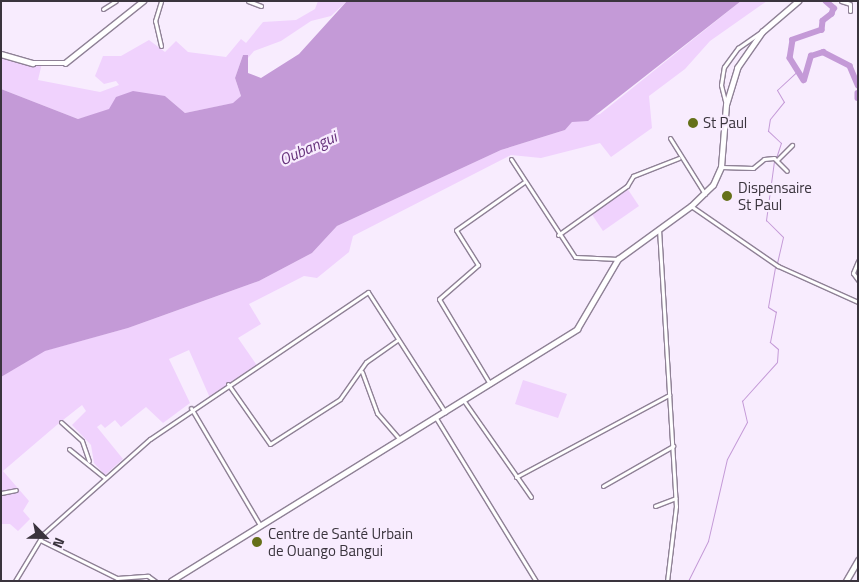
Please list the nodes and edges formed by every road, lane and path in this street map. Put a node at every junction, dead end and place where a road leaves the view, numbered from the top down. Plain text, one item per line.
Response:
1 (116, 1) edge
2 (143, 1) edge
3 (161, 1) edge
4 (248, 1) edge
5 (798, 1) edge
6 (841, 1) edge
7 (260, 6) dead end
8 (103, 9) dead end
9 (850, 11) dead end
10 (762, 32) junction
11 (161, 46) dead end
12 (1, 54) edge
13 (726, 105) junction
14 (670, 138) dead end
15 (792, 145) dead end
16 (679, 158) junction
17 (511, 159) dead end
18 (776, 159) junction
19 (721, 167) junction
20 (787, 171) dead end
21 (524, 182) junction
22 (705, 194) junction
23 (691, 206) junction
24 (659, 229) junction
25 (558, 235) junction
26 (618, 259) junction
27 (858, 260) edge
28 (858, 280) edge
29 (858, 302) edge
30 (398, 340) junction
31 (362, 372) junction
32 (228, 384) junction
33 (490, 385) junction
34 (669, 395) junction
35 (464, 401) junction
36 (191, 408) junction
37 (445, 412) junction
38 (436, 418) junction
39 (61, 422) dead end
40 (401, 441) junction
41 (672, 446) junction
42 (69, 449) dead end
43 (89, 461) junction
44 (516, 477) junction
45 (105, 478) junction
46 (603, 486) dead end
47 (16, 490) dead end
48 (1, 493) edge
49 (531, 496) dead end
50 (676, 498) junction
51 (655, 506) dead end
52 (261, 526) junction
53 (40, 540) junction
54 (858, 560) edge
55 (15, 581) edge
56 (155, 581) edge
57 (172, 581) edge
58 (536, 581) edge
59 (667, 581) edge
60 (846, 581) edge

1 - 8 street
2 - 12 main road
3 - 11 street
4 - 7 street
5 - 10 main road
6 - 9 street
10 - 13 main road
10 - 13 street
13 - 19 main road
14 - 16 street
15 - 18 street
16 - 22 street
16 - 25 street
17 - 21 street
18 - 19 street
18 - 20 street
19 - 22 main road
21 - 25 street
21 - 33 street
22 - 23 main road
23 - 24 main road
23 - 29 street
24 - 26 main road
24 - 34 street
25 - 26 street
26 - 33 main road
27 - 28 street
30 - 31 street
30 - 32 street
30 - 37 street
31 - 32 street
31 - 40 street
32 - 36 street
33 - 35 main road
34 - 41 street
34 - 44 street
35 - 37 main road
35 - 44 street
36 - 45 street
36 - 52 street
37 - 38 main road
38 - 40 main road
38 - 58 street
39 - 43 street
40 - 52 main road
41 - 46 street
41 - 50 street
42 - 43 street
43 - 45 street
44 - 49 street
45 - 53 street
47 - 48 street
50 - 51 street
50 - 59 street
52 - 57 main road
53 - 55 street
53 - 56 street
54 - 60 main road

